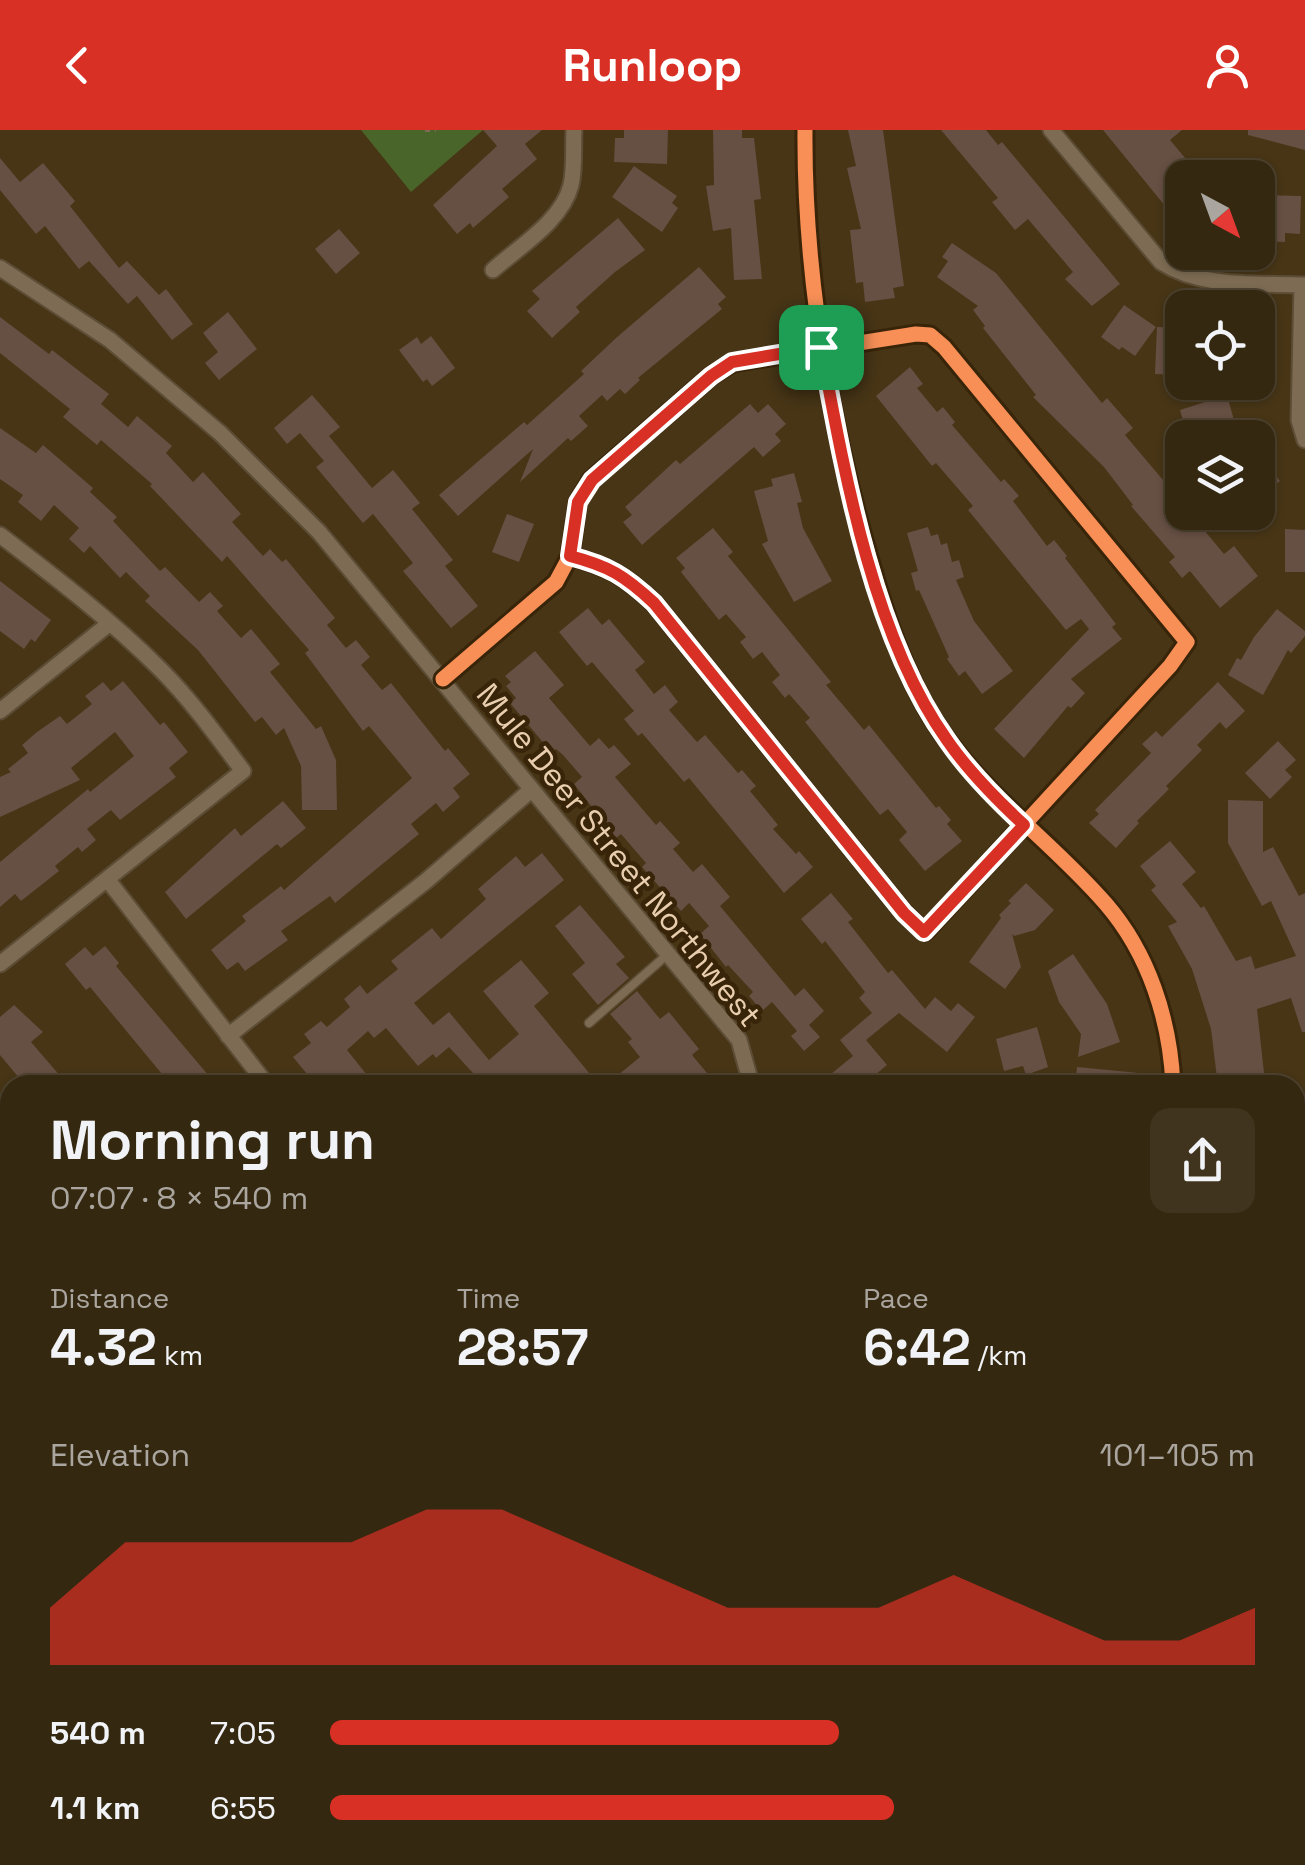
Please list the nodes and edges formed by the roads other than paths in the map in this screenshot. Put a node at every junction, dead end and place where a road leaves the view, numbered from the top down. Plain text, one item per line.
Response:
1 (574, 130) edge
2 (805, 130) edge
3 (1051, 130) edge
4 (0, 268) edge
5 (493, 270) dead end
6 (1304, 285) edge
7 (821, 347) junction
8 (1305, 440) edge
9 (0, 535) edge
10 (570, 556) junction
11 (110, 623) junction
12 (443, 679) junction
13 (0, 712) edge
14 (531, 790) junction
15 (1024, 825) junction
16 (107, 879) junction
17 (668, 954) junction
18 (0, 964) edge
19 (589, 1023) dead end
20 (228, 1036) junction
21 (258, 1075) edge
22 (748, 1075) edge
23 (1172, 1075) edge

1 - 5 street
2 - 7 street
3 - 6 street
4 - 12 street, Mule Deer Street Northwest
6 - 8 street
7 - 10 street
7 - 15 street
7 - 15 street
9 - 11 street
10 - 12 street
10 - 15 street
11 - 13 street
11 - 16 street
12 - 14 street, Mule Deer Street Northwest
14 - 17 street, Mule Deer Street Northwest
14 - 20 street
15 - 23 street
16 - 18 street
16 - 20 street
17 - 19 lane
17 - 22 street, Mule Deer Street Northwest
20 - 21 street

